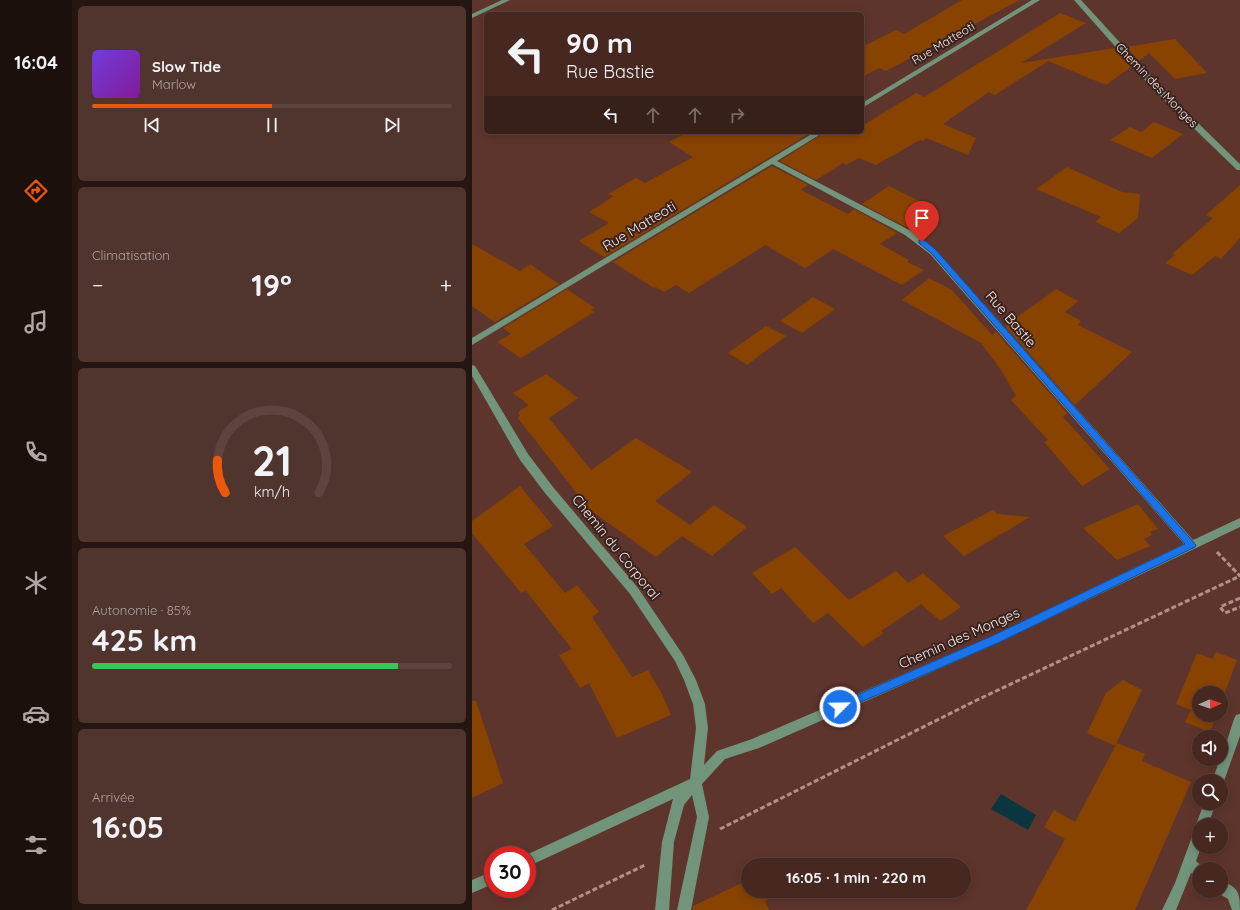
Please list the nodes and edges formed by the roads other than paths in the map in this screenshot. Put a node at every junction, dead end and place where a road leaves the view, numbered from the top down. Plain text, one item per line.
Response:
1 (507, 0) edge
2 (1037, 0) edge
3 (1077, 0) edge
4 (472, 16) edge
5 (864, 105) edge
6 (817, 134) edge
7 (771, 161) junction
8 (1240, 168) edge
9 (472, 342) edge
10 (472, 368) edge
11 (1240, 522) edge
12 (1192, 545) junction
13 (1240, 719) edge
14 (1220, 774) edge
15 (696, 783) junction
16 (536, 857) edge
17 (1192, 870) edge
18 (484, 881) edge
19 (472, 887) edge
20 (1228, 892) edge
21 (662, 910) edge
22 (684, 910) edge
23 (1169, 910) edge
24 (1239, 910) edge

1 - 4 street
2 - 5 street, Rue Matteoti
3 - 8 street, Chemin des Monges
6 - 7 street, Rue Matteoti
7 - 9 street, Rue Matteoti
7 - 12 street, Rue Bastie
10 - 15 street, Chemin du Corporal
11 - 12 street, Chemin des Monges
12 - 15 street, Chemin des Monges
13 - 14 street
15 - 16 street
15 - 21 street
15 - 22 street, Chemin du Corporal
17 - 23 street
18 - 19 street
20 - 24 street

